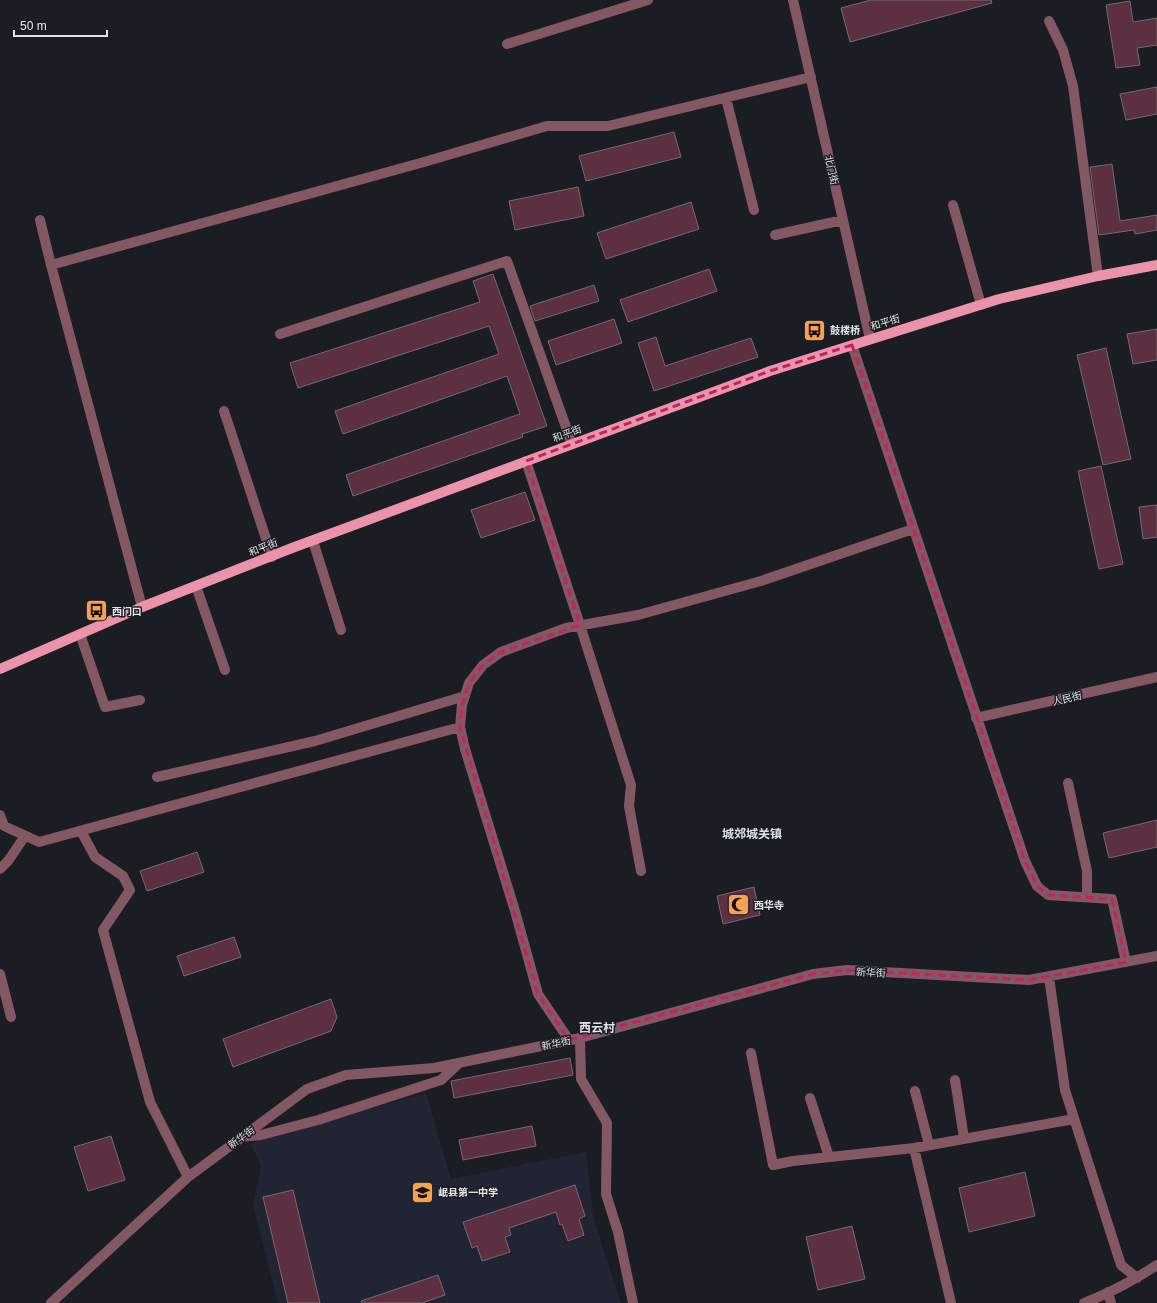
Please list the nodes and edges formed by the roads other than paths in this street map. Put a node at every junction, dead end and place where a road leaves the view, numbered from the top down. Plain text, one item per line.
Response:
1 (648, 0) edge
2 (793, 0) edge
3 (1049, 21) dead end
4 (507, 44) dead end
5 (811, 77) junction
6 (726, 98) junction
7 (954, 205) dead end
8 (754, 210) dead end
9 (40, 220) dead end
10 (843, 220) junction
11 (775, 235) dead end
12 (51, 265) junction
13 (1157, 265) edge
14 (1098, 276) junction
15 (981, 305) junction
16 (280, 334) dead end
17 (870, 340) junction
18 (852, 345) junction
19 (224, 411) dead end
20 (572, 444) junction
21 (526, 462) junction
22 (913, 529) junction
23 (313, 540) junction
24 (272, 557) junction
25 (196, 586) junction
26 (142, 607) junction
27 (580, 625) junction
28 (341, 630) dead end
29 (80, 634) junction
30 (0, 669) edge
31 (225, 670) dead end
32 (1157, 677) edge
33 (465, 696) junction
34 (140, 700) dead end
35 (976, 718) junction
36 (460, 727) junction
37 (157, 777) dead end
38 (1068, 783) dead end
39 (0, 815) edge
40 (81, 831) junction
41 (25, 836) junction
42 (0, 869) edge
43 (642, 871) dead end
44 (1087, 897) junction
45 (1157, 956) edge
46 (1126, 962) junction
47 (0, 974) edge
48 (1048, 977) junction
49 (11, 1017) dead end
50 (580, 1038) junction
51 (569, 1040) junction
52 (751, 1053) dead end
53 (460, 1063) junction
54 (955, 1080) dead end
55 (915, 1091) dead end
56 (810, 1098) dead end
57 (1074, 1119) junction
58 (241, 1137) junction
59 (964, 1138) junction
60 (928, 1145) junction
61 (914, 1148) junction
62 (829, 1157) junction
63 (188, 1177) junction
64 (1157, 1265) edge
65 (1137, 1278) junction
66 (1108, 1292) junction
67 (51, 1303) edge
68 (633, 1303) edge
69 (951, 1303) edge
70 (1084, 1303) edge
71 (1111, 1303) edge

1 - 4 street
2 - 5 street, 北门街
3 - 14 street
5 - 6 street
5 - 10 street, 北门街
6 - 8 street
6 - 12 street
7 - 15 street
9 - 12 street
10 - 11 street
10 - 17 street, 北门街
12 - 26 street
13 - 14 main road, 和平街
14 - 15 main road, 和平街
15 - 17 main road, 和平街
16 - 20 street
17 - 18 main road, 和平街
18 - 20 main road, 和平街
18 - 22 street
19 - 24 street
20 - 21 main road, 和平街
21 - 23 main road, 和平街
21 - 27 street
22 - 27 street
22 - 35 street
23 - 24 main road, 和平街
23 - 28 street
24 - 25 main road, 和平街
25 - 26 main road, 和平街
25 - 31 street
26 - 29 main road, 和平街
27 - 33 street
27 - 43 street
29 - 30 main road, 和平街
29 - 34 street
32 - 35 street, 人民街
33 - 36 street
33 - 37 street
35 - 44 street
36 - 40 street
36 - 51 street
38 - 44 street
39 - 41 street
40 - 41 street
40 - 63 street
41 - 42 street
44 - 46 street
45 - 46 street, 新华街
46 - 48 street, 新华街
47 - 49 street
48 - 50 street, 新华街
48 - 57 street
50 - 51 street, 新华街
50 - 68 street
51 - 53 street, 新华街
52 - 62 street
53 - 58 street
53 - 58 street, 新华街
54 - 59 street
55 - 60 street
56 - 62 street
57 - 59 street
57 - 65 street
58 - 63 street, 新华街
59 - 60 street
60 - 61 street
61 - 62 street
61 - 69 street
63 - 67 street, 新华街
64 - 65 street
65 - 66 street
66 - 70 street
66 - 71 street

